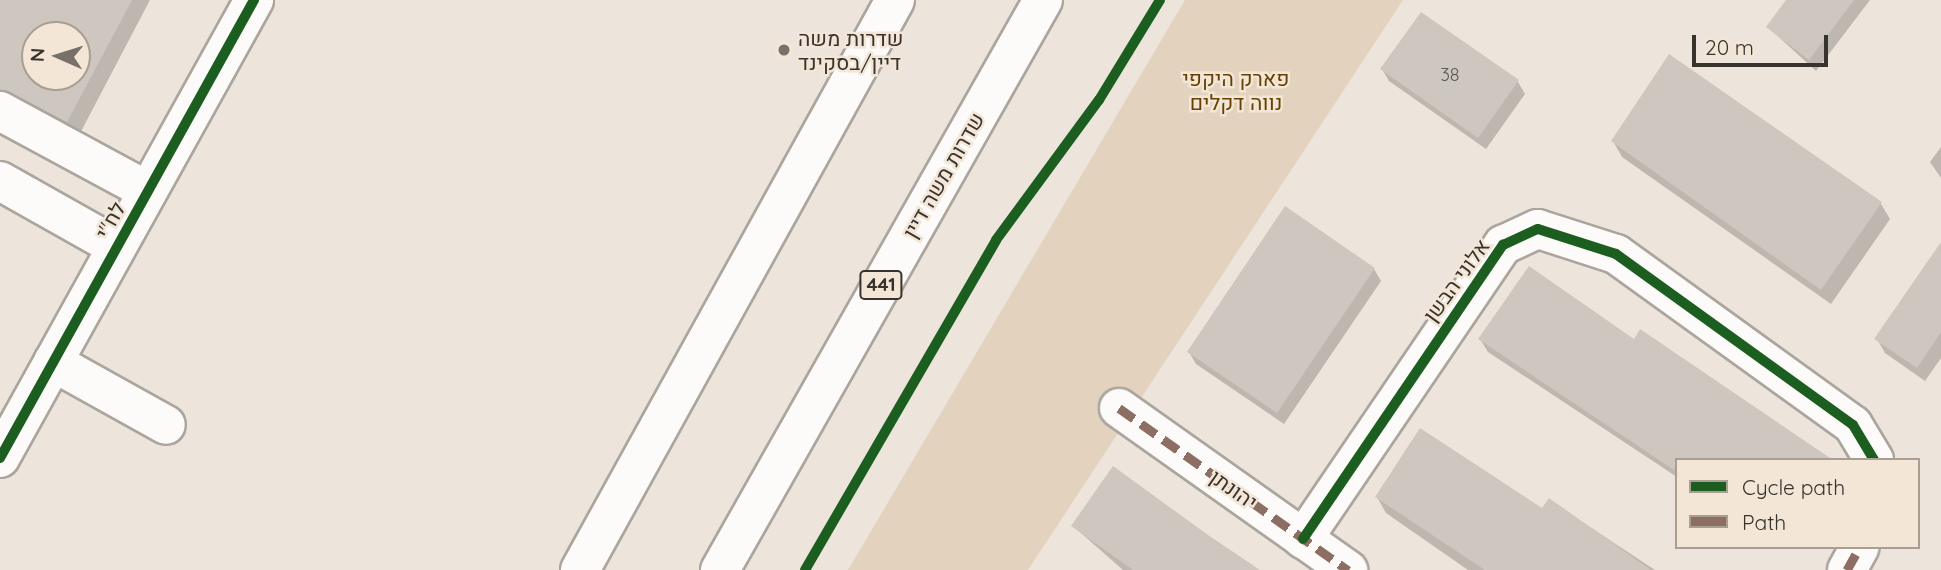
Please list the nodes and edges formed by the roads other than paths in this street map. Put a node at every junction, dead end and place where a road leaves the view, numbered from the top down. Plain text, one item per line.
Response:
1 (254, 0) edge
2 (895, 0) edge
3 (1043, 0) edge
4 (0, 111) edge
5 (0, 181) edge
6 (148, 191) junction
7 (117, 247) junction
8 (53, 362) junction
9 (1124, 412) dead end
10 (166, 425) dead end
11 (0, 458) edge
12 (1873, 458) edge
13 (1304, 538) junction
14 (1859, 549) edge
15 (580, 570) edge
16 (720, 570) edge
17 (1348, 570) edge
18 (1847, 570) edge

1 - 6 street, לח"י
2 - 15 street
3 - 16 street, שדרות משה דיין / 441
4 - 6 street
5 - 7 street
6 - 7 street, לח"י
7 - 8 street, לח"י
8 - 10 street
8 - 11 street, לח"י
9 - 13 street, יהונתן
12 - 13 street, אלוני הבשן
13 - 17 street, יהונתן
14 - 18 street

